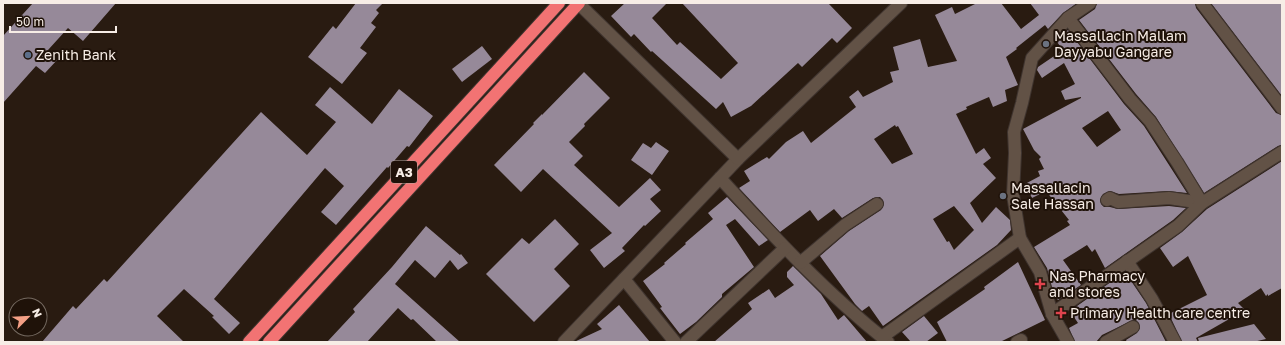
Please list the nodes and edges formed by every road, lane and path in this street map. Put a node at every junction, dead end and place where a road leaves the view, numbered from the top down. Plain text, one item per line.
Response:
1 (559, 3) edge
2 (579, 3) edge
3 (901, 3) edge
4 (1090, 3) edge
5 (1202, 3) edge
6 (1068, 18) junction
7 (1282, 108) edge
8 (1282, 152) edge
9 (738, 160) junction
10 (720, 178) junction
11 (1107, 200) dead end
12 (1202, 203) junction
13 (877, 204) dead end
14 (1020, 238) junction
15 (785, 248) junction
16 (1127, 261) junction
17 (800, 262) junction
18 (624, 279) junction
19 (1052, 314) junction
20 (1133, 327) dead end
21 (885, 340) edge
22 (249, 342) edge
23 (269, 342) edge
24 (564, 342) edge
25 (675, 342) edge
26 (686, 342) edge
27 (1068, 342) edge
28 (1106, 342) edge
29 (1175, 342) edge

1 - 22 highway, A3
2 - 9 street
2 - 23 highway, A3
3 - 9 street
4 - 6 street
5 - 7 street
6 - 12 street
6 - 14 street
8 - 12 street
9 - 10 street
10 - 15 street
10 - 18 street
11 - 12 street
12 - 16 street
13 - 17 street
14 - 19 street
14 - 21 street
15 - 17 street
15 - 26 street
16 - 19 street
16 - 29 street
17 - 21 street
18 - 24 street
18 - 25 street
19 - 27 street
20 - 28 street

